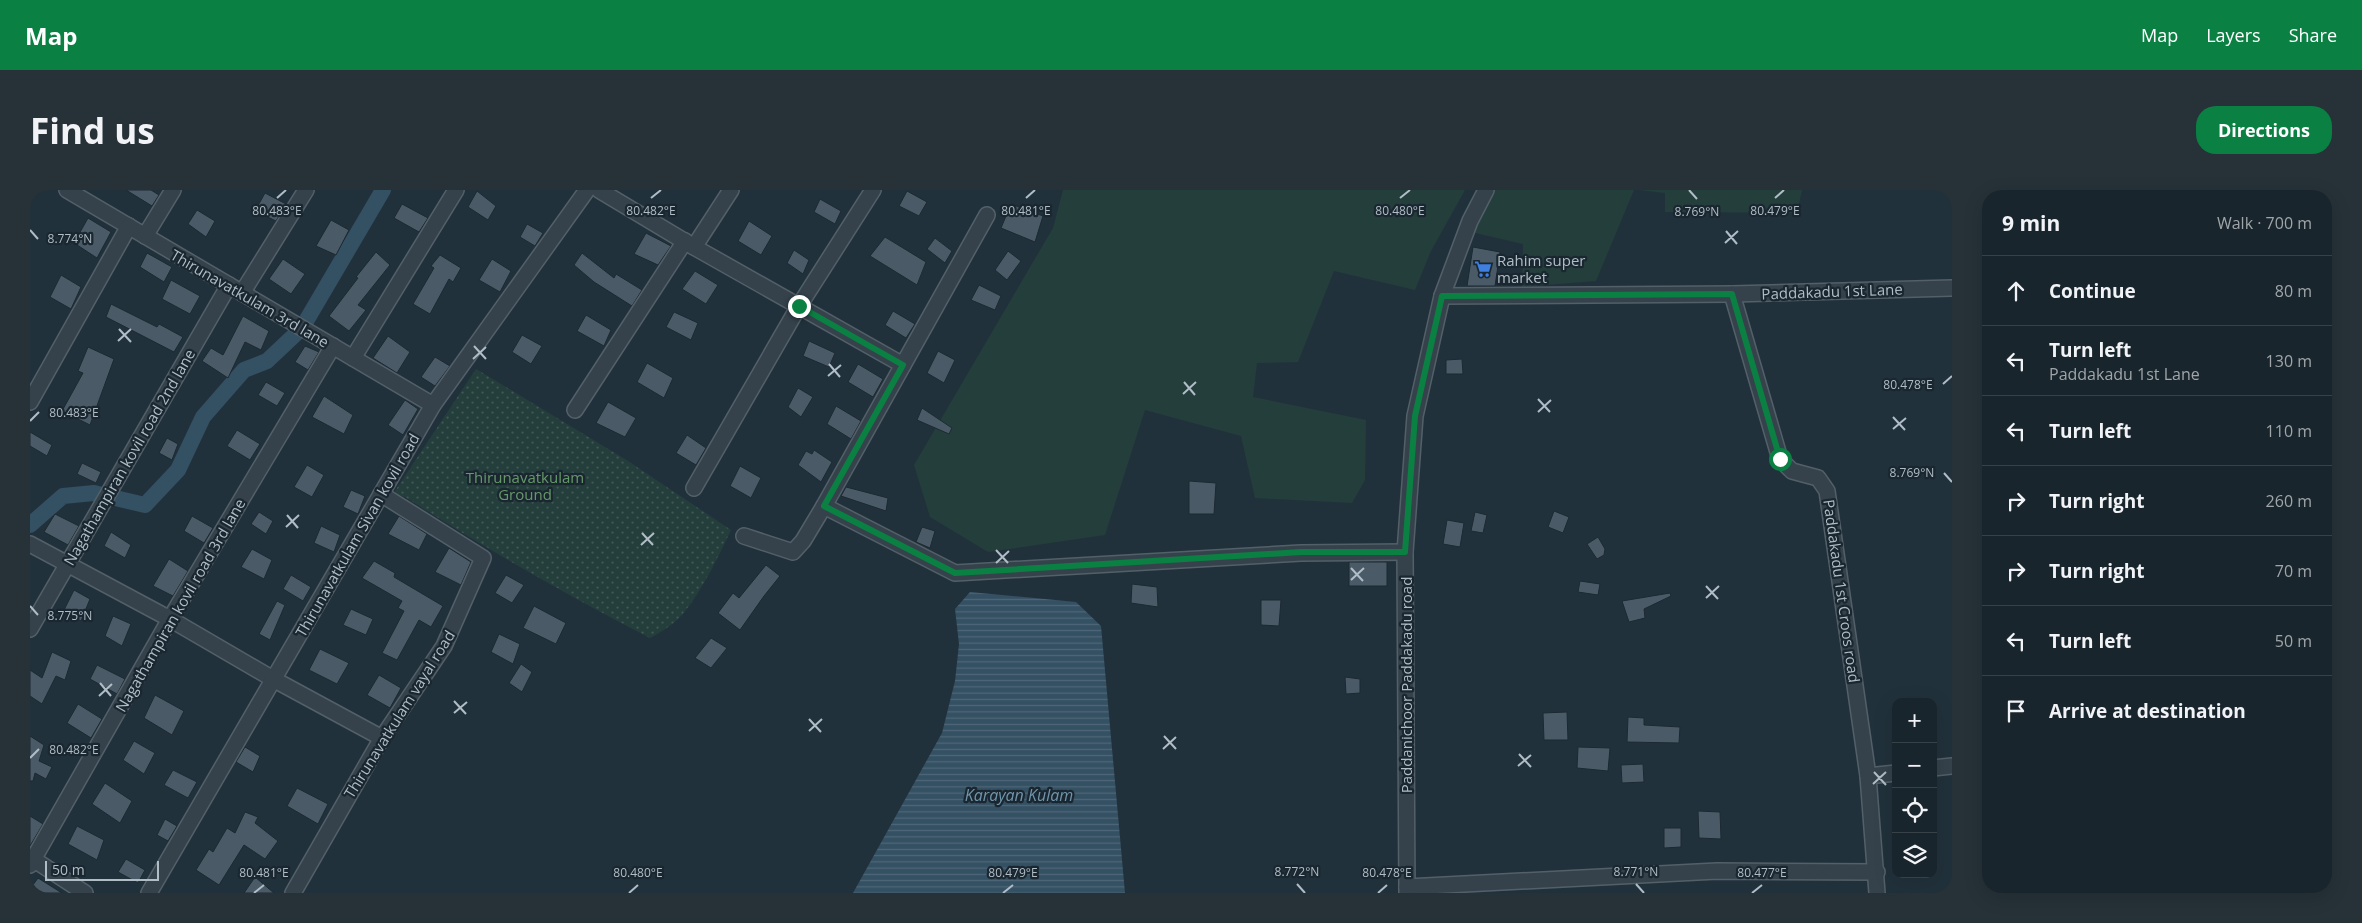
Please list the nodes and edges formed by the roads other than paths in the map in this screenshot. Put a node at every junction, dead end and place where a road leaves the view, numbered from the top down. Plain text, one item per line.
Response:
1 (67, 190) edge
2 (173, 190) edge
3 (306, 190) edge
4 (456, 190) edge
5 (587, 190) edge
6 (599, 190) edge
7 (731, 190) edge
8 (873, 190) edge
9 (1486, 190) edge
10 (988, 215) dead end
11 (129, 226) junction
12 (145, 236) junction
13 (689, 244) junction
14 (229, 285) junction
15 (1952, 288) edge
16 (242, 293) junction
17 (1732, 294) junction
18 (1442, 296) junction
19 (799, 306) junction
20 (333, 346) junction
21 (353, 358) junction
22 (903, 365) junction
23 (30, 402) edge
24 (433, 405) junction
25 (575, 410) dead end
26 (694, 488) dead end
27 (380, 494) junction
28 (824, 506) junction
29 (744, 536) dead end
30 (30, 544) edge
31 (1405, 552) junction
32 (66, 566) junction
33 (170, 619) junction
34 (30, 629) edge
35 (273, 679) junction
36 (382, 738) junction
37 (1952, 766) edge
38 (1937, 768) edge
39 (1892, 773) edge
40 (1868, 776) junction
41 (31, 861) edge
42 (1877, 872) junction
43 (1407, 890) edge
44 (85, 893) edge
45 (149, 893) edge
46 (293, 893) edge
47 (1878, 893) edge

1 - 11 street, Thirunavatkulam 3rd lane
2 - 12 street
3 - 16 street
4 - 21 street
5 - 24 street, Thirunavatkulam Sivan kovil road
6 - 13 street
7 - 13 street
8 - 19 street
9 - 18 street, Paddanichoor Paddakadu road
10 - 22 street
11 - 12 street, Thirunavatkulam 3rd lane
11 - 23 street
12 - 14 street, Thirunavatkulam 3rd lane
13 - 19 street
13 - 25 street
14 - 16 street, Thirunavatkulam 3rd lane
14 - 32 street, Nagathampiran kovil road 2nd lane
15 - 17 street, Paddakadu 1st Lane
16 - 20 street, Thirunavatkulam 3rd lane
17 - 18 street, Paddakadu 1st Lane
17 - 40 street, Paddakadu 1st Croos road
18 - 31 street, Paddanichoor Paddakadu road
19 - 22 street
19 - 26 street
20 - 21 street, Thirunavatkulam 3rd lane
20 - 33 street, Nagathampiran kovil road 3rd lane
21 - 24 street, Thirunavatkulam 3rd lane
22 - 28 street
24 - 27 street, Thirunavatkulam Sivan kovil road
27 - 35 street, Thirunavatkulam Sivan kovil road
27 - 36 street, Thirunavatkulam vayal road
28 - 29 street
28 - 31 street
30 - 32 street
31 - 43 street, Paddanichoor Paddakadu road
32 - 33 street
32 - 34 street, Nagathampiran kovil road 2nd lane
33 - 35 street
33 - 41 street, Nagathampiran kovil road 3rd lane
35 - 36 street
35 - 45 street, Thirunavatkulam Sivan kovil road
36 - 46 street, Thirunavatkulam vayal road
37 - 38 street
39 - 40 street
40 - 42 street, Paddakadu 1st Croos road
41 - 44 street
42 - 43 street
42 - 47 street, Paddakadu 1st Croos road

